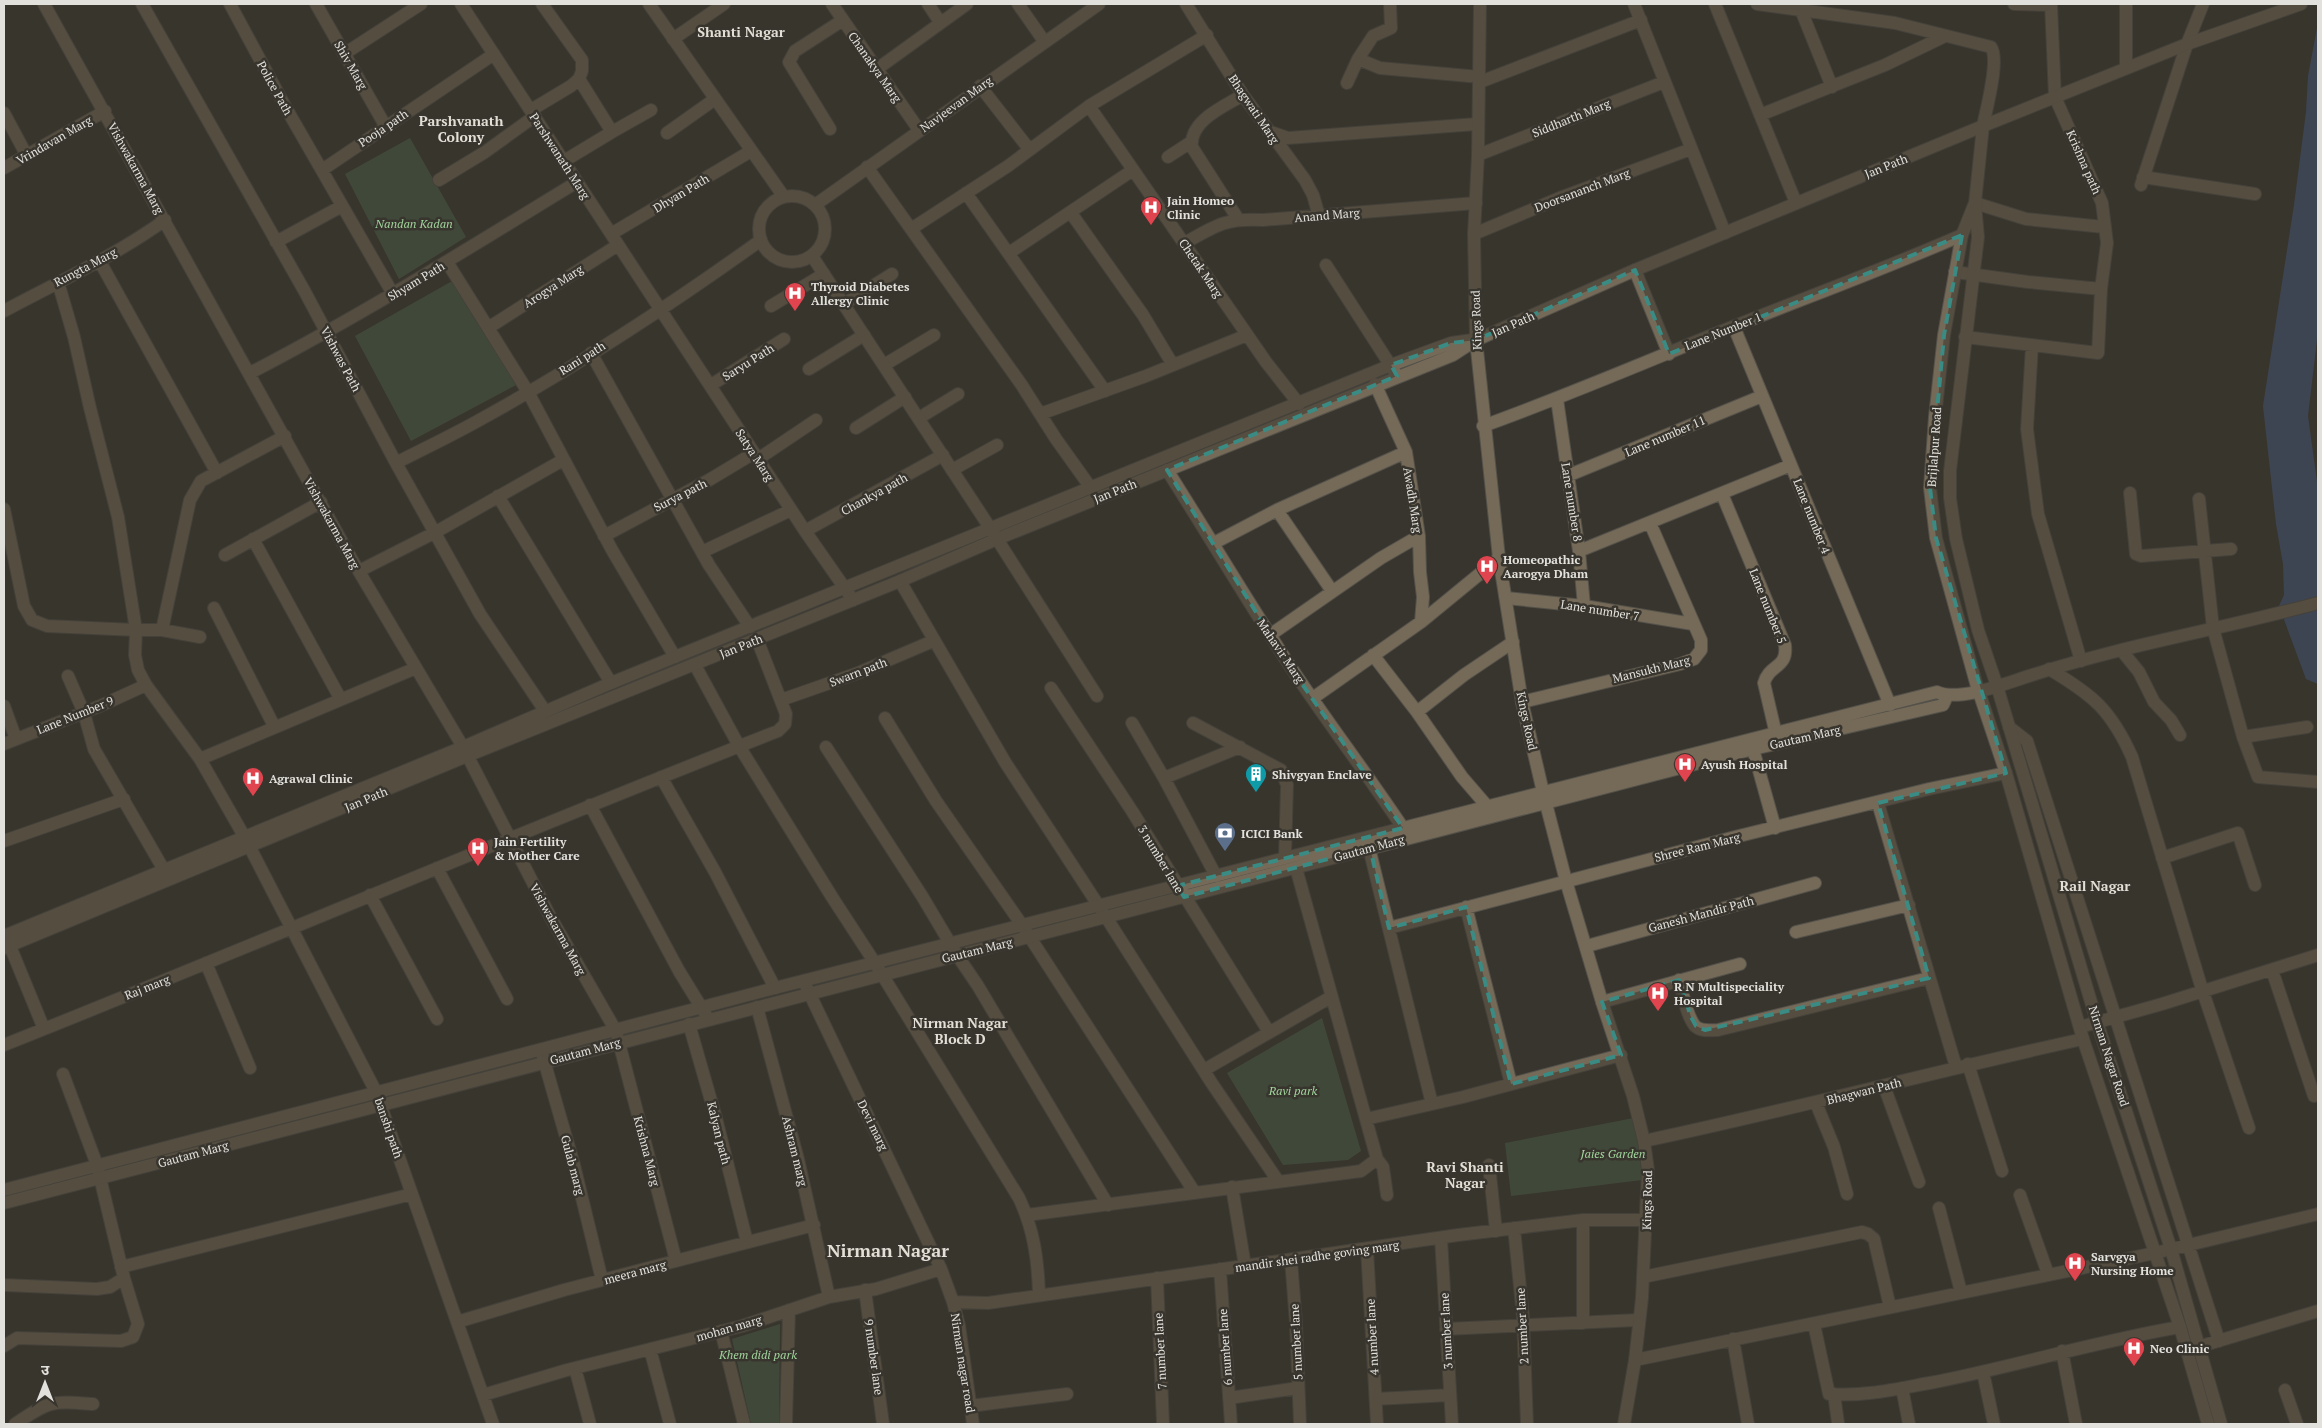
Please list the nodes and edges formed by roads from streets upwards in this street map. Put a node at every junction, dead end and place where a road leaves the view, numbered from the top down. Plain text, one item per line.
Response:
1 (44, 4) edge
2 (142, 4) edge
3 (230, 4) edge
4 (316, 4) edge
5 (421, 4) edge
6 (461, 4) edge
7 (542, 4) edge
8 (649, 4) edge
9 (724, 4) edge
10 (832, 4) edge
11 (928, 4) edge
12 (967, 4) edge
13 (1018, 4) edge
14 (1099, 4) edge
15 (1186, 4) edge
16 (1390, 4) edge
17 (1480, 4) edge
18 (1634, 4) edge
19 (1715, 4) edge
20 (1757, 4) edge
21 (2014, 4) edge
22 (2051, 4) edge
23 (2126, 4) edge
24 (2203, 4) edge
25 (2301, 4) edge
26 (2283, 8) edge
27 (1801, 10) junction
28 (843, 20) junction
29 (1641, 20) junction
30 (940, 22) junction
31 (1207, 35) junction
32 (1943, 37) junction
33 (673, 39) junction
34 (1044, 41) junction
35 (2186, 44) junction
36 (344, 54) junction
37 (494, 54) junction
38 (1358, 59) junction
39 (2126, 68) junction
40 (876, 69) junction
41 (578, 79) junction
42 (1480, 79) junction
43 (1664, 82) junction
44 (1347, 83) dead end
45 (980, 86) junction
46 (1832, 87) junction
47 (1242, 95) junction
48 (2055, 97) junction
49 (715, 99) junction
50 (1089, 106) junction
51 (651, 110) dead end
52 (105, 111) junction
53 (4, 113) edge
54 (533, 113) junction
55 (1760, 115) junction
56 (1477, 124) junction
57 (1983, 126) junction
58 (386, 127) junction
59 (830, 129) dead end
60 (919, 130) junction
61 (1268, 131) junction
62 (612, 132) junction
63 (667, 133) dead end
64 (1191, 142) junction
65 (1029, 149) junction
66 (1691, 149) junction
67 (751, 151) junction
68 (1478, 155) junction
69 (27, 156) junction
70 (1168, 157) dead end
71 (564, 161) junction
72 (867, 167) junction
73 (4, 168) edge
74 (322, 170) junction
75 (1133, 170) junction
76 (439, 180) dead end
77 (577, 182) junction
78 (966, 193) junction
79 (2255, 194) dead end
80 (784, 197) junction
81 (1476, 203) junction
82 (1796, 203) junction
83 (1975, 203) junction
84 (814, 205) junction
85 (342, 206) junction
86 (1071, 213) junction
87 (1319, 216) junction
88 (1238, 219) junction
89 (165, 220) junction
90 (2104, 227) junction
91 (911, 229) junction
92 (1725, 233) junction
93 (1474, 234) junction
94 (1962, 235) junction
95 (614, 239) junction
96 (761, 240) junction
97 (276, 242) junction
98 (1185, 244) junction
99 (1009, 253) junction
100 (812, 256) junction
101 (99, 260) junction
102 (447, 262) junction
103 (1326, 265) dead end
104 (1635, 270) junction
105 (1954, 272) junction
106 (824, 274) junction
107 (892, 274) dead end
108 (1972, 275) junction
109 (58, 282) junction
110 (2101, 289) junction
111 (393, 294) junction
112 (844, 304) junction
113 (771, 306) dead end
114 (660, 308) junction
115 (4, 311) edge
116 (1734, 327) junction
117 (488, 328) junction
118 (328, 333) junction
119 (864, 335) junction
120 (934, 335) dead end
121 (1247, 335) junction
122 (1965, 337) junction
123 (784, 339) dead end
124 (1476, 340) junction
125 (2032, 345) junction
126 (591, 353) junction
127 (1669, 354) junction
128 (884, 365) junction
129 (1173, 365) junction
130 (809, 369) dead end
131 (1394, 370) junction
132 (250, 373) junction
133 (1375, 384) junction
134 (711, 385) junction
135 (1105, 391) junction
136 (528, 392) junction
137 (958, 394) dead end
138 (1762, 396) junction
139 (905, 397) junction
140 (1558, 399) junction
141 (1299, 404) junction
142 (1040, 414) junction
143 (919, 418) junction
144 (816, 420) dead end
145 (1484, 426) junction
146 (856, 428) dead end
147 (285, 436) junction
148 (997, 445) dead end
149 (1406, 452) junction
150 (943, 455) junction
151 (756, 456) junction
152 (563, 460) junction
153 (396, 463) junction
154 (1791, 465) junction
155 (952, 470) junction
156 (1167, 470) junction
157 (217, 473) junction
158 (1567, 476) junction
159 (1091, 488) junction
160 (2130, 493) dead end
161 (1722, 494) junction
162 (498, 496) junction
163 (672, 499) junction
164 (2199, 499) dead end
165 (320, 502) junction
166 (4, 508) edge
167 (791, 510) junction
168 (1277, 510) junction
169 (1650, 523) junction
170 (805, 531) junction
171 (434, 533) junction
172 (994, 534) junction
173 (604, 536) junction
174 (1419, 536) junction
175 (253, 539) junction
176 (1214, 543) junction
177 (2231, 549) dead end
178 (1580, 551) junction
179 (702, 552) junction
180 (2203, 552) junction
181 (224, 555) dead end
182 (1499, 558) junction
183 (359, 571) junction
184 (900, 582) junction
185 (846, 588) junction
186 (1332, 591) junction
187 (1506, 598) junction
188 (853, 600) junction
189 (2318, 602) edge
190 (1584, 606) junction
191 (214, 608) dead end
192 (1420, 622) junction
193 (1693, 624) junction
194 (750, 627) junction
195 (2213, 628) junction
196 (136, 630) junction
197 (162, 630) junction
198 (1270, 635) junction
199 (200, 637) dead end
200 (757, 639) junction
201 (933, 641) junction
202 (1513, 642) junction
203 (2122, 651) junction
204 (1372, 655) junction
205 (675, 657) junction
206 (2082, 661) junction
207 (695, 664) junction
208 (416, 668) junction
209 (2049, 669) junction
210 (68, 676) dead end
211 (611, 682) junction
212 (146, 685) junction
213 (1997, 686) junction
214 (1051, 688) dead end
215 (1979, 690) junction
216 (1097, 696) dead end
217 (1947, 696) junction
218 (340, 698) junction
219 (1313, 698) junction
220 (781, 700) junction
221 (1522, 702) junction
222 (1890, 705) junction
223 (4, 706) edge
224 (545, 711) junction
225 (1417, 712) junction
226 (84, 713) junction
227 (884, 718) dead end
228 (1132, 723) dead end
229 (1193, 723) dead end
230 (274, 726) junction
231 (2009, 727) junction
232 (2307, 727) dead end
233 (2180, 735) dead end
234 (2243, 737) junction
235 (1777, 738) junction
236 (10, 742) edge
237 (739, 746) junction
238 (826, 746) dead end
239 (1240, 748) junction
240 (1753, 749) junction
241 (465, 752) junction
242 (200, 758) junction
243 (2006, 773) junction
244 (661, 777) junction
245 (1164, 778) junction
246 (2318, 782) edge
247 (1545, 797) junction
248 (124, 799) junction
249 (1878, 803) junction
250 (590, 805) junction
251 (1486, 806) junction
252 (2050, 811) junction
253 (2036, 816) junction
254 (1403, 828) junction
255 (1775, 828) junction
256 (509, 838) junction
257 (4, 841) edge
258 (246, 842) junction
259 (1369, 848) junction
260 (1286, 857) junction
261 (2162, 858) junction
262 (437, 868) junction
263 (1296, 868) junction
264 (164, 870) junction
265 (1216, 876) junction
266 (1566, 881) junction
267 (1815, 883) dead end
268 (2255, 885) dead end
269 (2074, 886) junction
270 (1181, 891) junction
271 (2059, 892) junction
272 (370, 895) junction
273 (1908, 905) junction
274 (1466, 907) junction
275 (1103, 911) junction
276 (290, 928) junction
277 (1389, 928) junction
278 (1025, 931) junction
279 (1796, 932) dead end
280 (2088, 932) junction
281 (2073, 936) junction
282 (6, 943) edge
283 (1587, 946) junction
284 (954, 950) junction
285 (2318, 955) edge
286 (206, 963) junction
287 (875, 963) junction
288 (1740, 964) dead end
289 (2272, 970) junction
290 (882, 974) junction
291 (1929, 978) junction
292 (1679, 980) junction
293 (804, 981) junction
294 (774, 988) junction
295 (2202, 990) junction
296 (810, 993) junction
297 (1331, 997) junction
298 (507, 999) dead end
299 (1602, 1002) junction
300 (757, 1006) junction
301 (702, 1007) junction
302 (2116, 1017) junction
303 (437, 1019) dead end
304 (707, 1020) junction
305 (2097, 1022) junction
306 (689, 1024) junction
307 (44, 1029) junction
308 (1269, 1032) junction
309 (2082, 1033) junction
310 (617, 1036) junction
311 (4, 1045) edge
312 (1621, 1055) junction
313 (543, 1056) junction
314 (1962, 1065) junction
315 (250, 1068) dead end
316 (1204, 1070) junction
317 (62, 1074) dead end
318 (1511, 1084) junction
319 (1884, 1086) junction
320 (2314, 1096) dead end
321 (378, 1098) junction
322 (1816, 1103) junction
323 (1432, 1104) junction
324 (1366, 1119) junction
325 (2249, 1128) dead end
326 (1644, 1141) junction
327 (1377, 1159) junction
328 (96, 1165) junction
329 (1489, 1165) dead end
330 (2002, 1170) dead end
331 (2165, 1170) junction
332 (2148, 1176) junction
333 (99, 1179) junction
334 (1278, 1181) junction
335 (1919, 1182) dead end
336 (1232, 1187) junction
337 (4, 1190) edge
338 (1195, 1193) junction
339 (412, 1194) junction
340 (1847, 1194) dead end
341 (1387, 1195) dead end
342 (2020, 1195) dead end
343 (2174, 1199) junction
344 (4, 1203) edge
345 (1108, 1205) junction
346 (2157, 1205) junction
347 (1939, 1208) dead end
348 (2318, 1214) edge
349 (1027, 1215) junction
350 (1583, 1220) junction
351 (1647, 1220) junction
352 (814, 1225) junction
353 (1514, 1228) junction
354 (1496, 1231) junction
355 (1441, 1238) junction
356 (747, 1242) junction
357 (2189, 1244) junction
358 (2171, 1248) junction
359 (1367, 1249) junction
360 (2155, 1252) junction
361 (1291, 1260) junction
362 (676, 1261) junction
363 (1245, 1266) junction
364 (941, 1269) junction
365 (1220, 1269) junction
366 (122, 1272) junction
367 (2048, 1274) junction
368 (1643, 1277) junction
369 (1157, 1278) junction
370 (602, 1280) junction
371 (4, 1285) edge
372 (866, 1290) junction
373 (1961, 1292) junction
374 (1039, 1296) junction
375 (829, 1297) junction
376 (954, 1302) junction
377 (1890, 1308) junction
378 (789, 1310) junction
379 (2318, 1311) edge
380 (1638, 1320) junction
381 (457, 1322) junction
382 (1583, 1323) junction
383 (1814, 1324) junction
384 (2180, 1326) junction
385 (1523, 1327) junction
386 (1446, 1329) junction
387 (721, 1331) junction
388 (1734, 1339) junction
389 (2219, 1341) junction
390 (4, 1346) edge
391 (2200, 1347) junction
392 (650, 1349) junction
393 (2186, 1350) junction
394 (2062, 1351) junction
395 (1635, 1360) junction
396 (575, 1368) junction
397 (1983, 1372) junction
398 (1298, 1388) junction
399 (1902, 1388) junction
400 (2285, 1390) dead end
401 (1067, 1394) dead end
402 (1834, 1394) junction
403 (483, 1395) junction
404 (1450, 1395) junction
405 (1229, 1398) junction
406 (1376, 1399) junction
407 (93, 1404) dead end
408 (970, 1406) junction
409 (1838, 1423) dead end
410 (16, 1424) edge
411 (493, 1424) edge
412 (590, 1424) edge
413 (670, 1424) edge
414 (744, 1424) edge
415 (786, 1424) edge
416 (883, 1424) edge
417 (973, 1424) edge
418 (1163, 1424) edge
419 (1230, 1424) edge
420 (1300, 1424) edge
421 (1377, 1424) edge
422 (1452, 1424) edge
423 (1527, 1424) edge
424 (1624, 1424) edge
425 (1748, 1424) edge
426 (1909, 1424) edge
427 (1994, 1424) edge
428 (2076, 1424) edge
429 (2208, 1424) edge
430 (2221, 1424) edge
431 (2297, 1424) edge

1 - 52 street, Vishwakarma Marg
2 - 97 street, Vishwas Path
3 - 74 street, Police Path
4 - 36 street, Shiv Marg
5 - 36 street
6 - 37 street, Parshwanath Marg
7 - 41 street
8 - 33 street
9 - 33 street
10 - 28 street, Chanakya Marg
11 - 30 street
12 - 30 street
13 - 34 street
14 - 34 street, Navjeevan Marg
15 - 31 street, Bhagwati Marg
16 - 38 street
17 - 42 street, Kings Road
18 - 29 street
19 - 55 street
20 - 27 street
21 - 22 street
22 - 48 street, Krishna path
23 - 39 street
24 - 35 street
25 - 26 street, Jan Path
26 - 35 street, Jan Path
27 - 32 street
27 - 46 street
28 - 40 street, Chanakya Marg
28 - 59 street
29 - 42 street
29 - 43 street
30 - 40 street
31 - 47 street, Bhagwati Marg
31 - 50 street
32 - 46 street
32 - 57 street, Brijlalpur Road
33 - 49 street
34 - 45 street, Navjeevan Marg
35 - 39 street, Jan Path
35 - 79 street
36 - 58 street, Shiv Marg
37 - 54 street, Parshwanath Marg
37 - 58 street, Pooja path
38 - 42 street
38 - 44 street
39 - 48 street, Jan Path
40 - 60 street, Chanakya Marg
41 - 54 street
41 - 62 street
42 - 56 street, Kings Road
43 - 66 street
43 - 68 street, Siddharth Marg
45 - 60 street, Navjeevan Marg
45 - 65 street
46 - 55 street
47 - 61 street, Bhagwati Marg
47 - 64 street
48 - 57 street, Jan Path
48 - 90 street, Krishna path
49 - 63 street
49 - 67 street
50 - 65 street
50 - 75 street, Chetak Marg
51 - 62 street
52 - 69 street, Vrindavan Marg
52 - 89 street, Vishwakarma Marg
53 - 69 street
54 - 71 street, Parshwanath Marg
54 - 76 street
55 - 82 street
56 - 61 street
56 - 68 street, Kings Road
57 - 82 street, Jan Path
57 - 83 street, Brijlalpur Road
58 - 74 street, Pooja path
60 - 72 street, Navjeevan Marg
61 - 87 street, Bhagwati Marg
62 - 71 street
64 - 70 street
64 - 88 street
65 - 78 street
66 - 92 street
66 - 93 street, Doorsananch Marg
67 - 80 street
67 - 95 street, Dhyan Path
68 - 81 street, Kings Road
69 - 73 street, Vrindavan Marg
71 - 77 street, Parshwanath Marg
72 - 84 street, Navjeevan Marg
72 - 91 street
74 - 85 street, Police Path
75 - 86 street
75 - 98 street, Chetak Marg
77 - 95 street, Parshwanath Marg
77 - 102 street, Shyam Path
78 - 91 street
78 - 99 street
80 - 84 street
80 - 96 street
81 - 87 street, Anand Marg
81 - 93 street, Kings Road
82 - 92 street, Jan Path
83 - 90 street
83 - 94 street, Brijlalpur Road
83 - 108 street, Brijlalpur Road
84 - 100 street
85 - 97 street
85 - 111 street, Police Path
86 - 99 street
86 - 129 street
87 - 88 street, Anand Marg
88 - 98 street, Anand Marg
89 - 101 street, Rungta Marg
89 - 132 street, Vishwakarma Marg
90 - 110 street, Krishna path
91 - 142 street
92 - 104 street, Jan Path
93 - 124 street, Kings Road
94 - 105 street, Brijlalpur Road
94 - 116 street, Lane Number 1
95 - 114 street, Parshwanath Marg
95 - 117 street, Arogya Marg
96 - 100 street
96 - 114 street, Rani path
97 - 118 street, Vishwas Path
98 - 121 street, Chetak Marg
99 - 135 street
100 - 106 street
101 - 109 street, Rungta Marg
101 - 157 street
102 - 111 street, Shyam Path
102 - 117 street
103 - 131 street
104 - 124 street, Jan Path
104 - 127 street
105 - 108 street
105 - 215 street, Brijlalpur Road
106 - 112 street
106 - 113 street
107 - 112 street
108 - 110 street
108 - 122 street, Brijlalpur Road
109 - 115 street, Rungta Marg
109 - 196 street, banshi path
110 - 125 street, Krishna path
111 - 118 street, Shyam Path
112 - 119 street
114 - 126 street, Rani path
114 - 134 street, Satya Marg
116 - 127 street, Lane Number 1
116 - 138 street, Lane number 4
117 - 136 street
118 - 132 street, Shyam Path
118 - 153 street, Vishwas Path
119 - 128 street
119 - 130 street
120 - 128 street
121 - 129 street
121 - 141 street, Chetak Marg
122 - 125 street
122 - 213 street, Brijlalpur Road
123 - 134 street, Saryu Path
124 - 131 street, Jan Path
124 - 145 street, Kings Road
125 - 206 street
126 - 136 street, Rani path
126 - 163 street
127 - 140 street, Lane Number 1
128 - 139 street
129 - 135 street
131 - 133 street, Jan Path
131 - 141 street, Jan Path
132 - 147 street, Vishwakarma Marg
133 - 149 street, Awadh Marg
133 - 156 street, Jan Path
134 - 151 street, Satya Marg
135 - 142 street
136 - 152 street
136 - 153 street, Rani path
137 - 143 street
138 - 154 street, Lane number 4
138 - 158 street, Lane number 11
139 - 143 street
139 - 146 street
140 - 145 street, Lane Number 1
140 - 158 street, Lane number 8
141 - 159 street, Jan Path
142 - 159 street
143 - 150 street
144 - 151 street, Surya path
145 - 182 street, Kings Road
147 - 157 street
147 - 165 street, Vishwakarma Marg
148 - 155 street
149 - 168 street
149 - 174 street, Awadh Marg
150 - 155 street
150 - 170 street, Chankya path
151 - 163 street, Surya path
151 - 167 street, Satya Marg
152 - 162 street
152 - 173 street
153 - 171 street, Vishwas Path
154 - 161 street
154 - 222 street, Lane number 4
155 - 172 street
156 - 172 street, Jan Path
156 - 176 street, Mahavir Marg
157 - 197 street
158 - 178 street, Lane number 8
159 - 172 street, Jan Path
160 - 180 street
161 - 169 street
161 - 235 street, Lane number 5
162 - 171 street
162 - 211 street
163 - 173 street, Surya path
163 - 179 street
164 - 180 street
165 - 175 street
165 - 183 street, Vishwakarma Marg
166 - 196 street
167 - 170 street, Satya Marg
167 - 179 street
168 - 176 street
168 - 186 street
169 - 178 street
169 - 193 street, Mansukh Marg
170 - 185 street, Satya Marg
171 - 183 street
171 - 224 street, Vishwas Path
172 - 184 street, Jan Path
172 - 185 street, Jan Path
172 - 216 street
173 - 205 street
174 - 186 street
174 - 192 street, Awadh Marg
175 - 181 street
175 - 218 street
176 - 198 street, Mahavir Marg
177 - 180 street
178 - 190 street, Lane number 8
179 - 194 street
180 - 195 street
182 - 187 street, Kings Road
182 - 192 street
183 - 208 street, Vishwakarma Marg
184 - 188 street, Jan Path
184 - 201 street
185 - 188 street, Satya Marg
185 - 194 street, Jan Path
186 - 198 street
187 - 190 street, Lane number 7
187 - 202 street, Kings Road
188 - 200 street, Jan Path
189 - 195 street
190 - 193 street, Lane number 7
191 - 230 street
192 - 204 street
193 - 221 street, Mansukh Marg
194 - 205 street, Jan Path
195 - 203 street
195 - 234 street
196 - 197 street
196 - 212 street, banshi path
197 - 199 street
198 - 219 street, Mahavir Marg
200 - 207 street, Jan Path
200 - 220 street
201 - 220 street, Swarn path
201 - 275 street
202 - 221 street, Kings Road
202 - 225 street
203 - 206 street
203 - 233 street
204 - 219 street
204 - 225 street
205 - 211 street, Jan Path
206 - 209 street
207 - 237 street
207 - 241 street, Jan Path
208 - 218 street
208 - 241 street, Vishwakarma Marg
209 - 213 street
209 - 261 street
210 - 226 street
211 - 224 street, Jan Path
212 - 226 street, Lane Number 9
212 - 242 street, banshi path
213 - 215 street
213 - 231 street, Nirman Nagar Road
214 - 270 street, 3 number lane
215 - 217 street
215 - 243 street, Nirman Nagar Road
217 - 222 street
217 - 235 street, Gautam Marg
218 - 230 street
219 - 254 street, Mahavir Marg
220 - 237 street, Raj marg
221 - 247 street, Kings Road
222 - 235 street
223 - 236 street
224 - 241 street, Jan Path
225 - 251 street
226 - 236 street, Lane Number 9
226 - 248 street
227 - 278 street
228 - 245 street
229 - 239 street
230 - 242 street
231 - 252 street
231 - 253 street, Nirman Nagar Road
232 - 234 street
234 - 246 street
235 - 240 street, Gautam Marg
235 - 247 street
237 - 244 street, Raj marg
237 - 287 street
238 - 284 street
239 - 245 street
239 - 260 street
240 - 247 street, Gautam Marg
240 - 255 street
241 - 256 street, Vishwakarma Marg
241 - 258 street, Jan Path
242 - 258 street, banshi path
243 - 249 street, Shree Ram Marg
243 - 309 street, Nirman Nagar Road
244 - 250 street, Raj marg
244 - 294 street
245 - 265 street
247 - 251 street
247 - 259 street, Gautam Marg
247 - 266 street, Kings Road
248 - 257 street
248 - 264 street
249 - 255 street, Shree Ram Marg
249 - 273 street
250 - 256 street, Raj marg
250 - 301 street
251 - 254 street
252 - 253 street
252 - 269 street
253 - 271 street, Nirman Nagar Road
254 - 260 street
255 - 266 street, Shree Ram Marg
256 - 262 street, Raj marg
256 - 310 street, Vishwakarma Marg
258 - 264 street, Jan Path
258 - 276 street, banshi path
258 - 282 street, Jan Path
259 - 263 street, Gautam Marg
259 - 277 street
260 - 265 street
261 - 268 street
261 - 295 street
262 - 272 street, Raj marg
262 - 298 street
263 - 270 street, Gautam Marg
263 - 297 street
264 - 282 street, Jan Path
265 - 270 street
266 - 274 street, Shree Ram Marg
266 - 283 street, Kings Road
267 - 283 street, Ganesh Mandir Path
269 - 271 street
269 - 280 street
270 - 275 street, Gautam Marg
270 - 308 street, 3 number lane
271 - 281 street, Nirman Nagar Road
272 - 276 street, Raj marg
272 - 303 street
273 - 279 street
273 - 291 street
274 - 277 street, Shree Ram Marg
274 - 318 street
275 - 278 street, Gautam Marg
275 - 316 street
276 - 286 street, Raj marg
276 - 321 street, banshi path
277 - 323 street
278 - 284 street, Gautam Marg
278 - 338 street
280 - 281 street
280 - 302 street
281 - 305 street, Nirman Nagar Road
282 - 307 street
283 - 299 street, Kings Road
284 - 287 street
284 - 290 street, Gautam Marg
284 - 345 street
285 - 289 street, Bhagwan Path
286 - 307 street, Raj marg
286 - 315 street
287 - 290 street
287 - 293 street
288 - 292 street
289 - 295 street, Bhagwan Path
289 - 320 street
290 - 296 street, Gautam Marg
290 - 349 street
291 - 292 street
291 - 314 street
292 - 299 street
293 - 294 street
293 - 296 street, Devi marg
294 - 301 street
295 - 302 street, Bhagwan Path
295 - 325 street
296 - 300 street, Gautam Marg
296 - 364 street, Devi marg
297 - 308 street
297 - 324 street
299 - 312 street, Kings Road
300 - 304 street, Gautam Marg
300 - 352 street, Ashram marg
301 - 304 street
301 - 310 street
302 - 305 street, Bhagwan Path
302 - 331 street
304 - 306 street, Gautam Marg
305 - 309 street, Bhagwan Path
305 - 332 street, Nirman Nagar Road
306 - 310 street, Gautam Marg
306 - 356 street, Kalyan path
307 - 311 street, Raj marg
308 - 316 street
309 - 314 street, Bhagwan Path
309 - 360 street, Nirman Nagar Road
310 - 313 street, Gautam Marg
310 - 362 street, Krishna Marg
312 - 318 street
312 - 326 street, Kings Road
313 - 321 street, Gautam Marg
313 - 370 street, Gulab marg
314 - 319 street, Bhagwan Path
314 - 330 street
316 - 334 street
317 - 328 street
318 - 323 street
319 - 322 street, Bhagwan Path
319 - 335 street
321 - 328 street
321 - 333 street, Gautam Marg
321 - 339 street, banshi path
322 - 326 street, Bhagwan Path
322 - 340 street
323 - 324 street
324 - 327 street
326 - 351 street, Kings Road
327 - 334 street
327 - 341 street
328 - 333 street
328 - 337 street
329 - 354 street
331 - 332 street
331 - 343 street
332 - 346 street, Nirman Nagar Road
333 - 344 street, Gautam Marg
333 - 366 street
334 - 336 street
336 - 338 street
336 - 363 street
338 - 345 street
339 - 366 street
339 - 381 street, banshi path
342 - 367 street
343 - 346 street
343 - 357 street
345 - 349 street
346 - 358 street, Nirman Nagar Road
347 - 373 street
348 - 357 street
349 - 374 street
350 - 351 street, mandir shei radhe goving marg
350 - 353 street, mandir shei radhe goving marg
350 - 382 street
351 - 368 street, Kings Road
352 - 356 street, meera marg
352 - 375 street, Ashram marg
353 - 354 street, mandir shei radhe goving marg
353 - 385 street, 2 number lane
354 - 355 street, mandir shei radhe goving marg
355 - 359 street, mandir shei radhe goving marg
355 - 386 street, 3 number lane
356 - 362 street, meera marg
357 - 358 street
357 - 389 street
358 - 360 street
358 - 391 street, Nirman Nagar Road
359 - 361 street, mandir shei radhe goving marg
359 - 406 street, 4 number lane
360 - 367 street
360 - 384 street, Nirman Nagar Road
361 - 363 street, mandir shei radhe goving marg
361 - 398 street, 5 number lane
362 - 370 street, meera marg
363 - 365 street, mandir shei radhe goving marg
364 - 372 street, mohan marg
364 - 376 street
365 - 369 street, mandir shei radhe goving marg
365 - 405 street, 6 number lane
366 - 371 street
366 - 390 street
367 - 373 street
368 - 377 street
368 - 380 street, Kings Road
369 - 374 street, mandir shei radhe goving marg
369 - 418 street, 7 number lane
370 - 381 street, meera marg
372 - 375 street, mohan marg
372 - 416 street, 9 number lane
373 - 377 street
374 - 376 street, mandir shei radhe goving marg
375 - 378 street, mohan marg
376 - 408 street, Nirman nagar road
377 - 383 street
378 - 387 street, mohan marg
378 - 415 street
379 - 389 street
380 - 382 street
380 - 395 street, Kings Road
381 - 403 street, banshi path
382 - 385 street
383 - 388 street
383 - 402 street
384 - 393 street, Nirman Nagar Road
384 - 394 street
385 - 386 street
385 - 423 street, 2 number lane
386 - 404 street, 3 number lane
387 - 392 street, mohan marg
387 - 414 street
388 - 395 street
388 - 425 street
389 - 391 street
391 - 393 street
391 - 430 street, Nirman Nagar Road
392 - 396 street, mohan marg
392 - 413 street
393 - 429 street, Nirman Nagar Road
394 - 397 street
394 - 428 street
395 - 424 street, Kings Road
396 - 403 street, mohan marg
396 - 412 street
397 - 399 street
397 - 427 street
398 - 405 street
398 - 420 street, 5 number lane
399 - 402 street
399 - 426 street
400 - 431 street
401 - 408 street
402 - 409 street
403 - 411 street, banshi path
404 - 406 street
404 - 422 street, 3 number lane
405 - 419 street, 6 number lane
406 - 421 street, 4 number lane
407 - 410 street
408 - 417 street, Nirman nagar road

